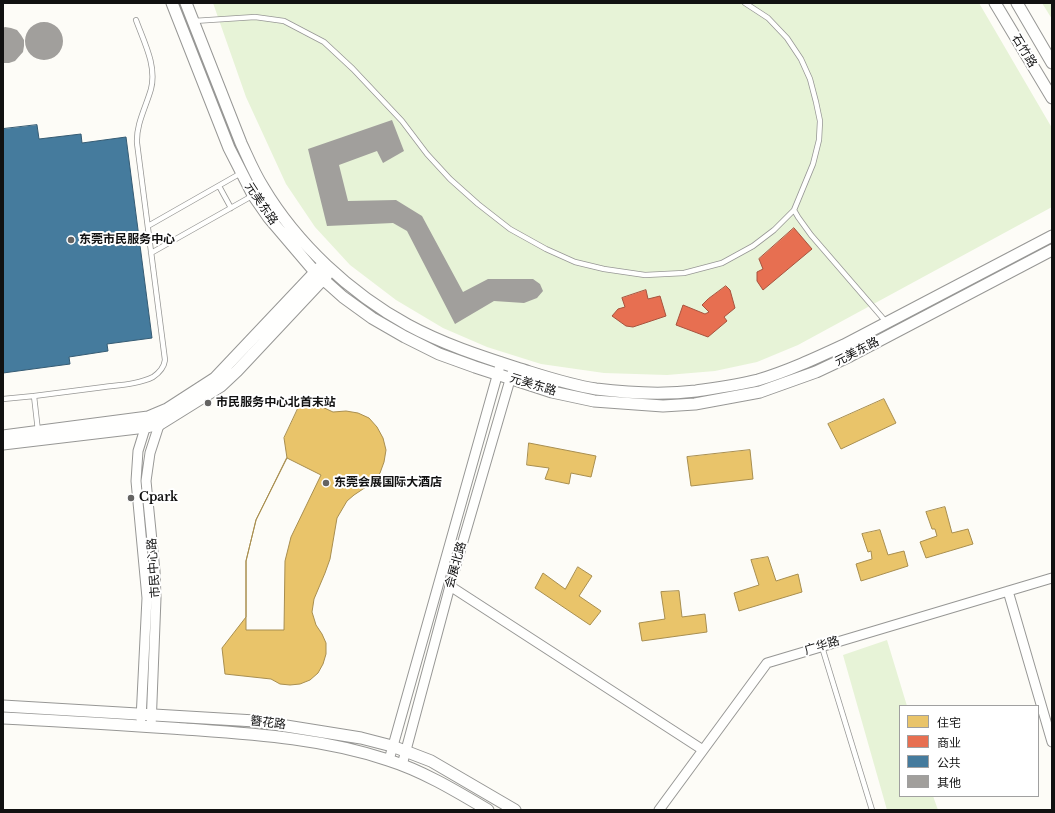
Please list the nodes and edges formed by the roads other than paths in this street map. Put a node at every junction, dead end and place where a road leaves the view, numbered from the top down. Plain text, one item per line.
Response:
1 (172, 3) edge
2 (186, 3) edge
3 (745, 3) edge
4 (995, 3) edge
5 (1017, 3) edge
6 (136, 20) dead end
7 (192, 21) junction
8 (1052, 63) edge
9 (1052, 98) edge
10 (241, 173) junction
11 (219, 186) junction
12 (253, 195) junction
13 (231, 208) junction
14 (794, 210) junction
15 (148, 226) junction
16 (1052, 236) edge
17 (1052, 250) edge
18 (151, 253) junction
19 (328, 267) junction
20 (319, 276) junction
21 (886, 322) junction
22 (500, 362) junction
23 (514, 366) junction
24 (497, 374) junction
25 (510, 379) junction
26 (34, 396) junction
27 (3, 399) edge
28 (161, 412) junction
29 (147, 422) junction
30 (160, 424) junction
31 (39, 435) junction
32 (3, 436) edge
33 (3, 444) edge
34 (1052, 578) edge
35 (450, 586) junction
36 (1008, 591) junction
37 (822, 647) junction
38 (3, 706) edge
39 (146, 714) junction
40 (3, 718) edge
41 (146, 726) junction
42 (1052, 742) edge
43 (392, 746) junction
44 (703, 750) junction
45 (406, 751) junction
46 (389, 760) junction
47 (402, 765) junction
48 (488, 810) edge
49 (515, 810) edge
50 (659, 810) edge
51 (872, 810) edge

1 - 10 street, 元美东路
2 - 7 street, 元美东路
3 - 14 lane
4 - 9 street, 石竹路
5 - 8 street, 石竹路
6 - 15 lane
7 - 14 lane
7 - 19 street, 元美东路
10 - 11 lane
10 - 12 street, 元美东路
11 - 13 lane
11 - 15 lane
12 - 13 lane
12 - 20 street, 元美东路
13 - 18 lane
14 - 21 lane
15 - 18 lane
16 - 21 street, 元美东路
17 - 25 street, 元美东路
18 - 26 lane
19 - 20 street
19 - 22 street, 元美东路
20 - 24 street, 元美东路
20 - 28 street
20 - 30 street
21 - 23 street, 元美东路
22 - 23 street, 元美东路
22 - 24 street, 会展北路
23 - 25 street, 会展北路
24 - 25 street, 元美东路
24 - 43 street, 会展北路
25 - 35 street, 会展北路
26 - 27 lane
26 - 31 lane
28 - 29 street
28 - 30 street, 市民中心路
29 - 30 street
29 - 31 street
29 - 39 street, 市民中心路
30 - 39 street, 市民中心路
31 - 32 street
31 - 33 street
34 - 36 street, 广华路
35 - 44 street
35 - 45 street, 会展北路
36 - 37 street, 广华路
36 - 42 street
37 - 44 street, 广华路
37 - 51 lane
38 - 39 street, 簪花路
39 - 41 street, 市民中心路
39 - 43 street, 簪花路
40 - 41 street, 簪花路
41 - 46 street, 簪花路
43 - 45 street, 簪花路
43 - 46 street, 会展北路
44 - 50 street, 广华路
45 - 47 street, 会展北路
45 - 49 street, 簪花路
46 - 47 street, 簪花路
47 - 48 street, 簪花路

